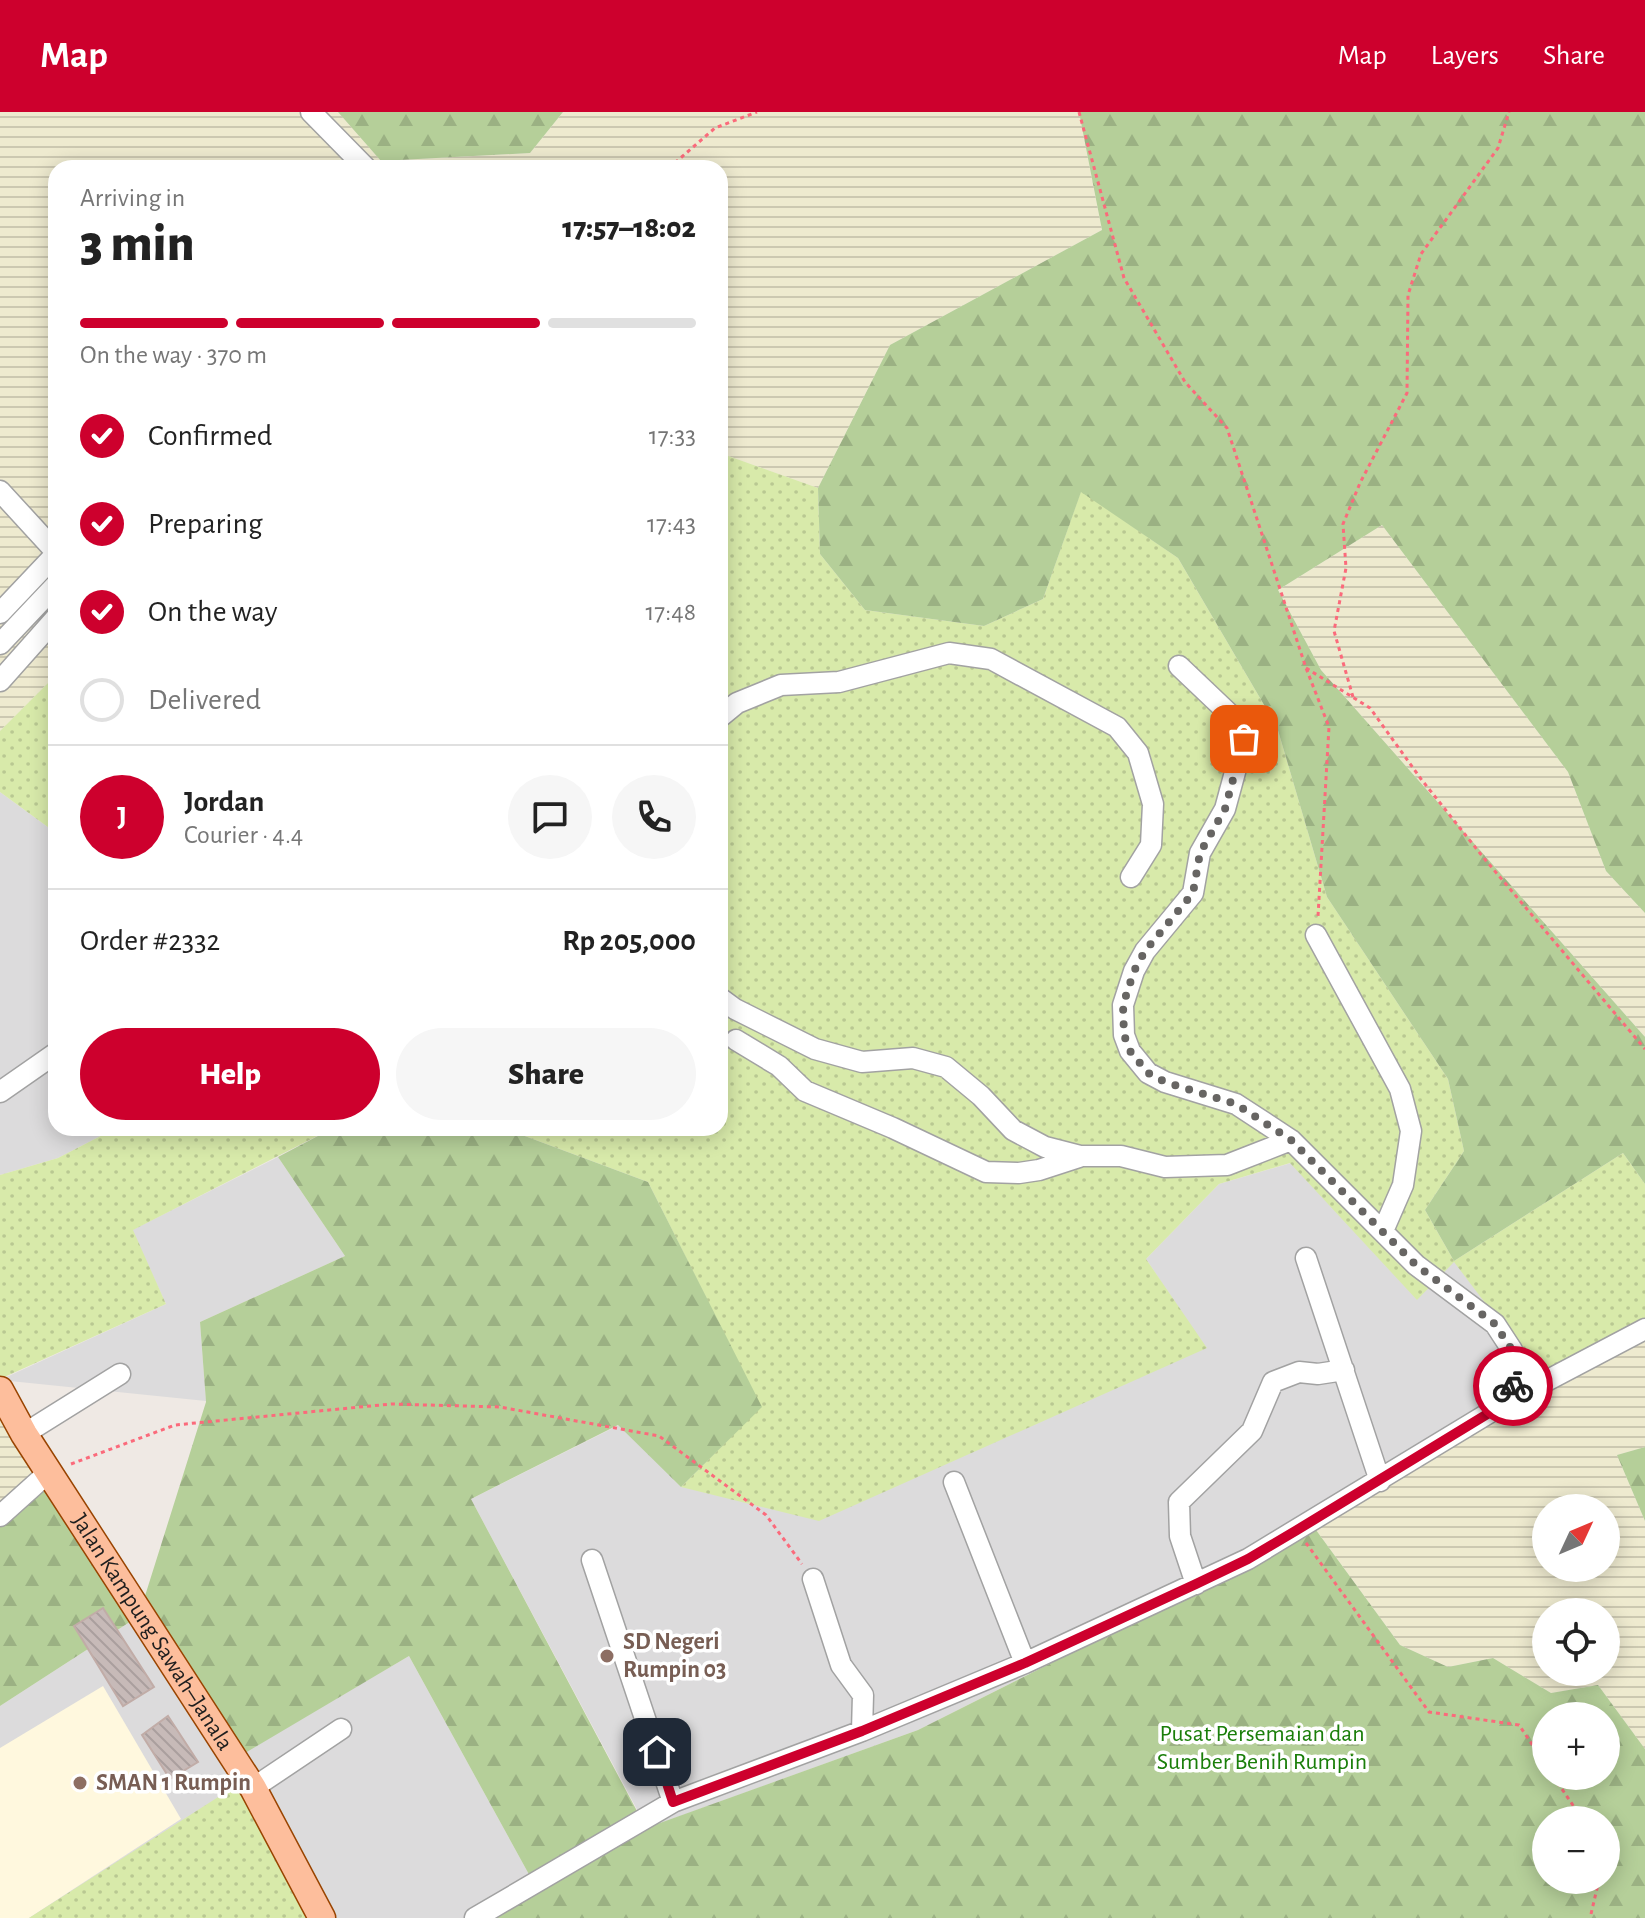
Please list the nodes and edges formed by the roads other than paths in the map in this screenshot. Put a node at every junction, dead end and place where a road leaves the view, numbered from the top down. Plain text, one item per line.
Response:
1 (311, 112) edge
2 (358, 160) edge
3 (0, 491) edge
4 (48, 544) edge
5 (48, 562) edge
6 (48, 593) edge
7 (0, 613) edge
8 (48, 627) edge
9 (0, 644) edge
10 (1179, 666) dead end
11 (0, 681) edge
12 (728, 710) edge
13 (1131, 877) dead end
14 (1316, 935) road end
15 (728, 1004) edge
16 (736, 1040) dead end
17 (48, 1059) edge
18 (0, 1092) edge
19 (1291, 1140) junction
20 (1080, 1156) junction
21 (1383, 1231) junction
22 (1306, 1258) dead end
23 (1645, 1329) edge
24 (1344, 1370) junction
25 (120, 1374) dead end
26 (0, 1390) edge
27 (1512, 1399) junction
28 (24, 1434) junction
29 (49, 1472) junction
30 (1380, 1481) junction
31 (954, 1482) dead end
32 (0, 1516) edge
33 (592, 1560) dead end
34 (813, 1579) road end
35 (1196, 1584) junction
36 (1025, 1663) junction
37 (341, 1729) dead end
38 (862, 1731) junction
39 (253, 1788) junction
40 (673, 1802) junction
41 (322, 1918) edge
42 (475, 1918) edge

1 - 2 street
3 - 4 street
5 - 7 street
6 - 9 street
8 - 11 street
10 - 19 street
12 - 13 street
14 - 21 street
15 - 20 street
16 - 20 street
17 - 18 street
19 - 20 street
19 - 21 street
21 - 27 street
22 - 24 street
23 - 27 street
24 - 30 street
24 - 35 street
25 - 28 street
26 - 28 main road, Jalan Kampung Sawah–Janala
27 - 30 street
28 - 29 main road, Jalan Kampung Sawah–Janala
29 - 32 street
29 - 39 main road, Jalan Kampung Sawah–Janala
30 - 35 street
31 - 36 street
33 - 40 street
34 - 38 street
35 - 36 street
36 - 38 street
37 - 39 street
38 - 40 street
39 - 41 main road, Jalan Kampung Sawah–Janala
40 - 42 street

